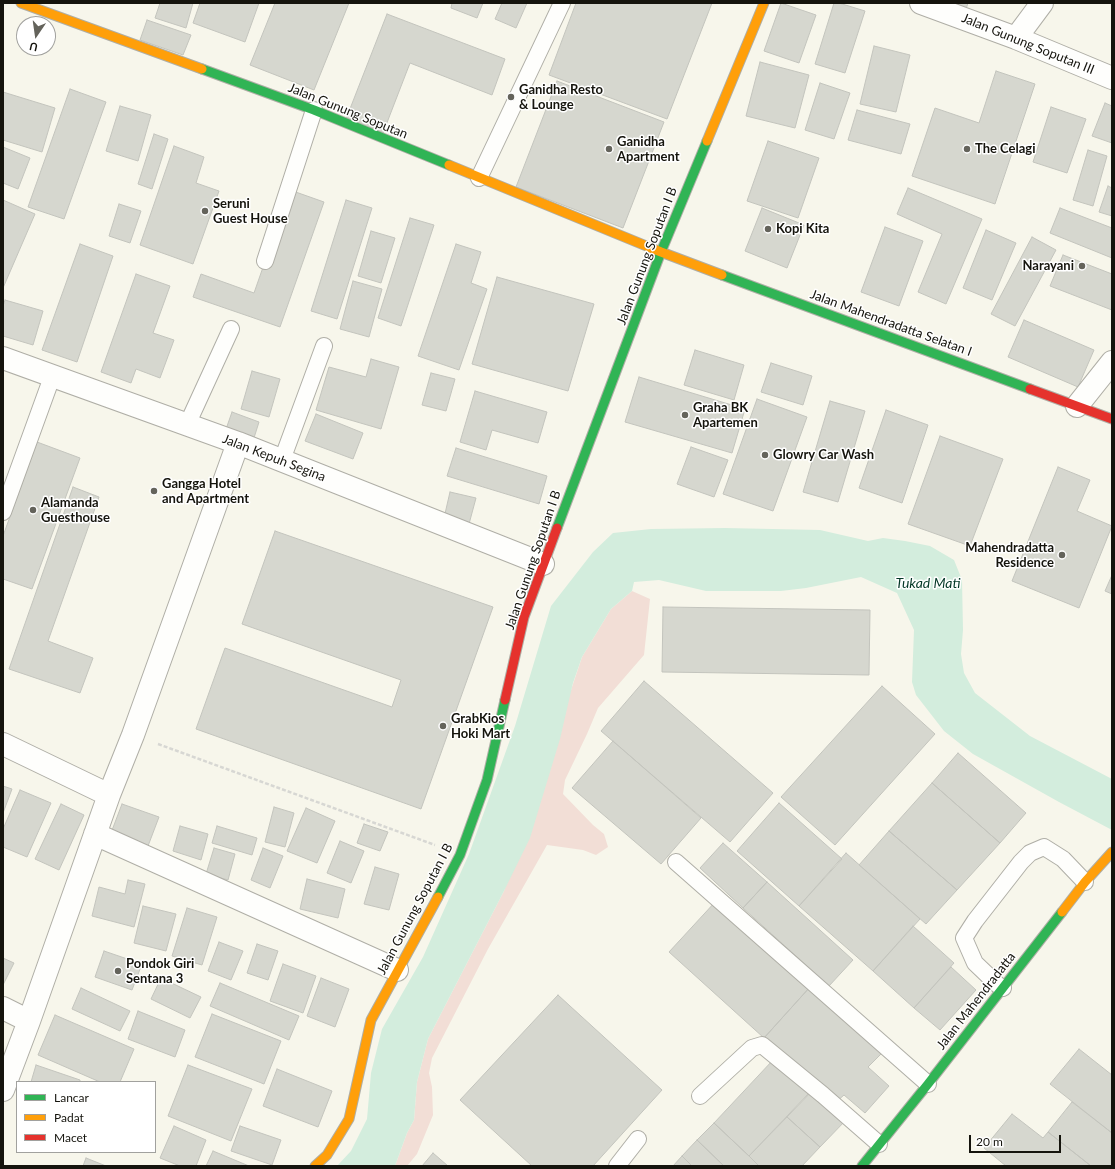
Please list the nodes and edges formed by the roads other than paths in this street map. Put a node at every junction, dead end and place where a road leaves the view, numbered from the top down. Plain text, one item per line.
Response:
1 (21, 3) edge
2 (562, 3) edge
3 (764, 3) edge
4 (922, 3) edge
5 (1042, 3) edge
6 (1016, 38) junction
7 (1112, 78) edge
8 (314, 110) junction
9 (479, 178) junction
10 (661, 252) junction
11 (265, 261) dead end
12 (231, 329) dead end
13 (324, 346) dead end
14 (3, 358) edge
15 (1112, 362) edge
16 (52, 377) junction
17 (1077, 406) junction
18 (1112, 419) edge
19 (187, 425) junction
20 (238, 443) junction
21 (282, 460) junction
22 (3, 512) edge
23 (543, 564) junction
24 (3, 744) edge
25 (109, 795) junction
26 (95, 834) junction
27 (1112, 852) edge
28 (676, 862) dead end
29 (1085, 882) junction
30 (397, 970) junction
31 (1003, 988) junction
32 (3, 1008) edge
33 (29, 1021) junction
34 (928, 1084) junction
35 (3, 1090) edge
36 (700, 1096) dead end
37 (638, 1139) dead end
38 (879, 1144) junction
39 (315, 1166) edge
40 (617, 1166) edge
41 (862, 1166) edge

1 - 8 street, Jalan Gunung Soputan
2 - 9 lane
3 - 10 street, Jalan Gunung Soputan I B
4 - 6 street, Jalan Gunung Soputan III
5 - 6 street
6 - 7 street, Jalan Gunung Soputan III
8 - 9 street, Jalan Gunung Soputan
8 - 11 lane
9 - 10 street, Jalan Gunung Soputan
10 - 17 street, Jalan Mahendradatta Selatan I
10 - 23 street, Jalan Gunung Soputan I B
12 - 19 lane
13 - 21 lane
14 - 16 street, Jalan Kepuh Segina
15 - 17 street
16 - 19 street, Jalan Kepuh Segina
16 - 22 lane
17 - 18 street, Jalan Mahendradatta Selatan I
19 - 20 street, Jalan Kepuh Segina
20 - 21 street, Jalan Kepuh Segina
20 - 25 street
21 - 23 street, Jalan Kepuh Segina
23 - 30 street, Jalan Gunung Soputan I B
24 - 25 street
25 - 26 street
26 - 30 street
26 - 33 street
27 - 29 street, Jalan Mahendradatta
28 - 34 lane
29 - 31 street, Jalan Mahendradatta
29 - 31 lane
30 - 39 street, Jalan Gunung Soputan I B
31 - 34 street, Jalan Mahendradatta
32 - 33 street
33 - 35 street
34 - 38 street, Jalan Mahendradatta
36 - 38 lane
37 - 40 lane
38 - 41 street, Jalan Mahendradatta

